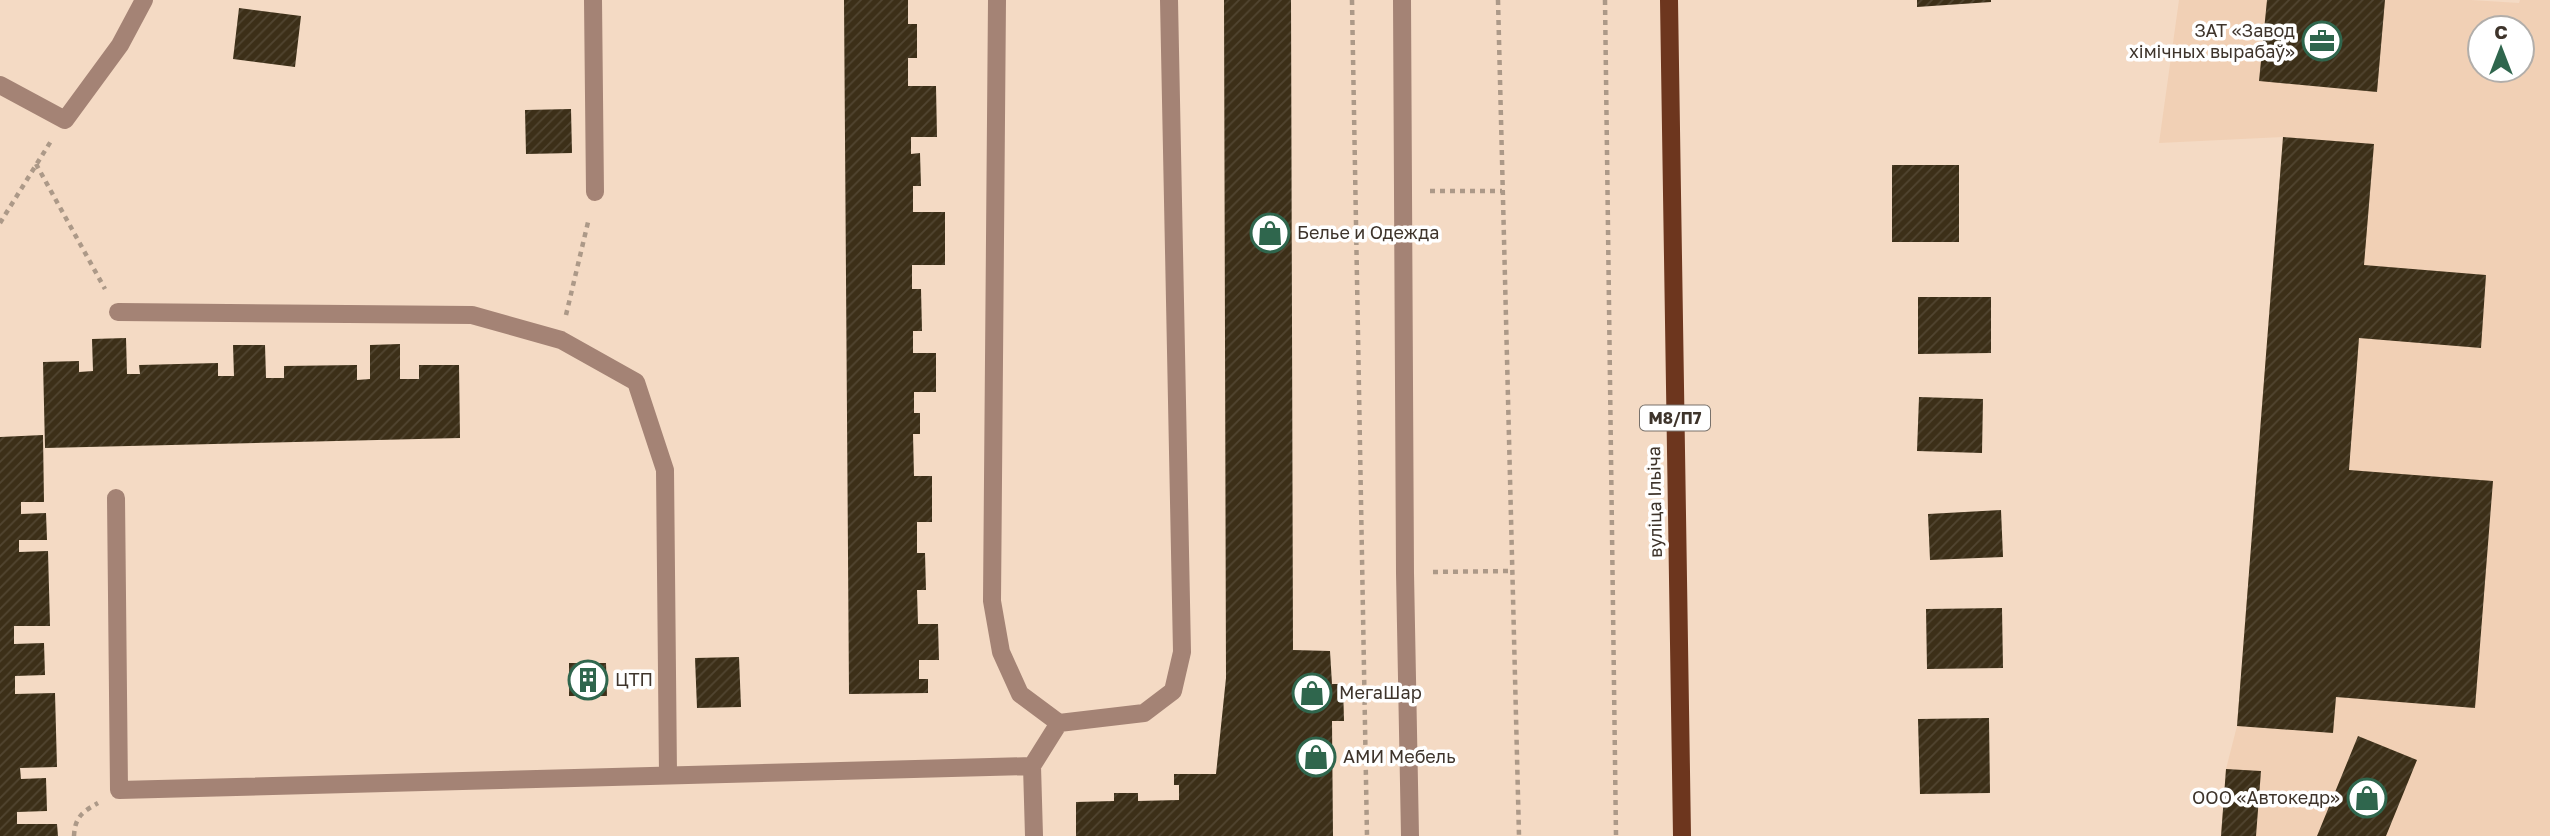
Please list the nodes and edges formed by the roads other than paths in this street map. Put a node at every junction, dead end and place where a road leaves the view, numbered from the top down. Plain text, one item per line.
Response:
1 (145, 0) edge
2 (593, 0) edge
3 (997, 0) edge
4 (1169, 0) edge
5 (1402, 0) edge
6 (1669, 0) edge
7 (0, 85) edge
8 (595, 192) road end
9 (118, 312) road end
10 (116, 498) dead end
11 (1059, 723) junction
12 (1032, 766) junction
13 (668, 774) junction
14 (1034, 836) edge
15 (1410, 836) edge
16 (1682, 836) edge

1 - 7 street
2 - 8 street
3 - 11 street
4 - 11 street
5 - 15 street
6 - 16 main road, вуліца Ільіча / М8/П7
9 - 13 street
10 - 13 street
11 - 12 street
12 - 13 street
12 - 14 street

